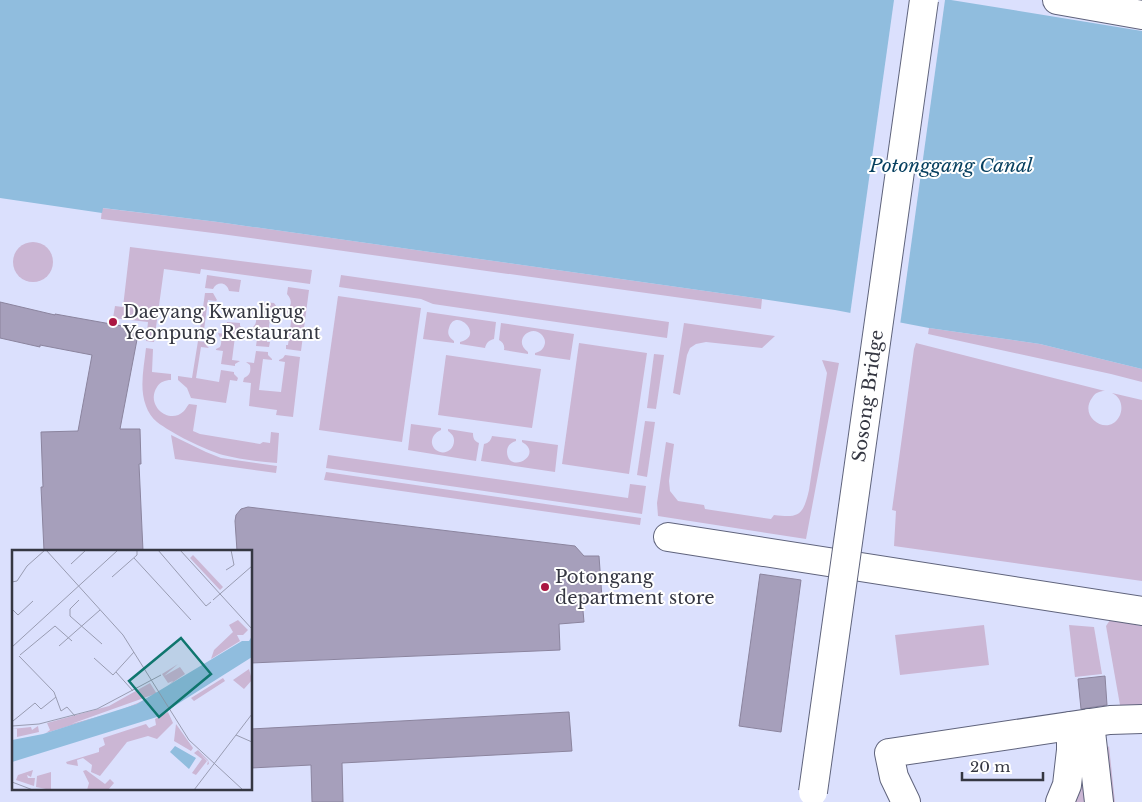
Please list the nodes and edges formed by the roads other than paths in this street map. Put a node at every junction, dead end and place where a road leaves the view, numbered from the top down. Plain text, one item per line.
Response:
1 (924, 0) edge
2 (1057, 0) edge
3 (1142, 15) edge
4 (668, 537) dead end
5 (1142, 611) edge
6 (1142, 719) edge
7 (1080, 724) junction
8 (812, 797) edge
9 (906, 802) edge
10 (1060, 802) edge
11 (1099, 802) edge

1 - 8 street, Sosong Bridge, bridge
2 - 3 street
4 - 5 street
6 - 7 street
7 - 9 street
7 - 10 street
7 - 11 street

